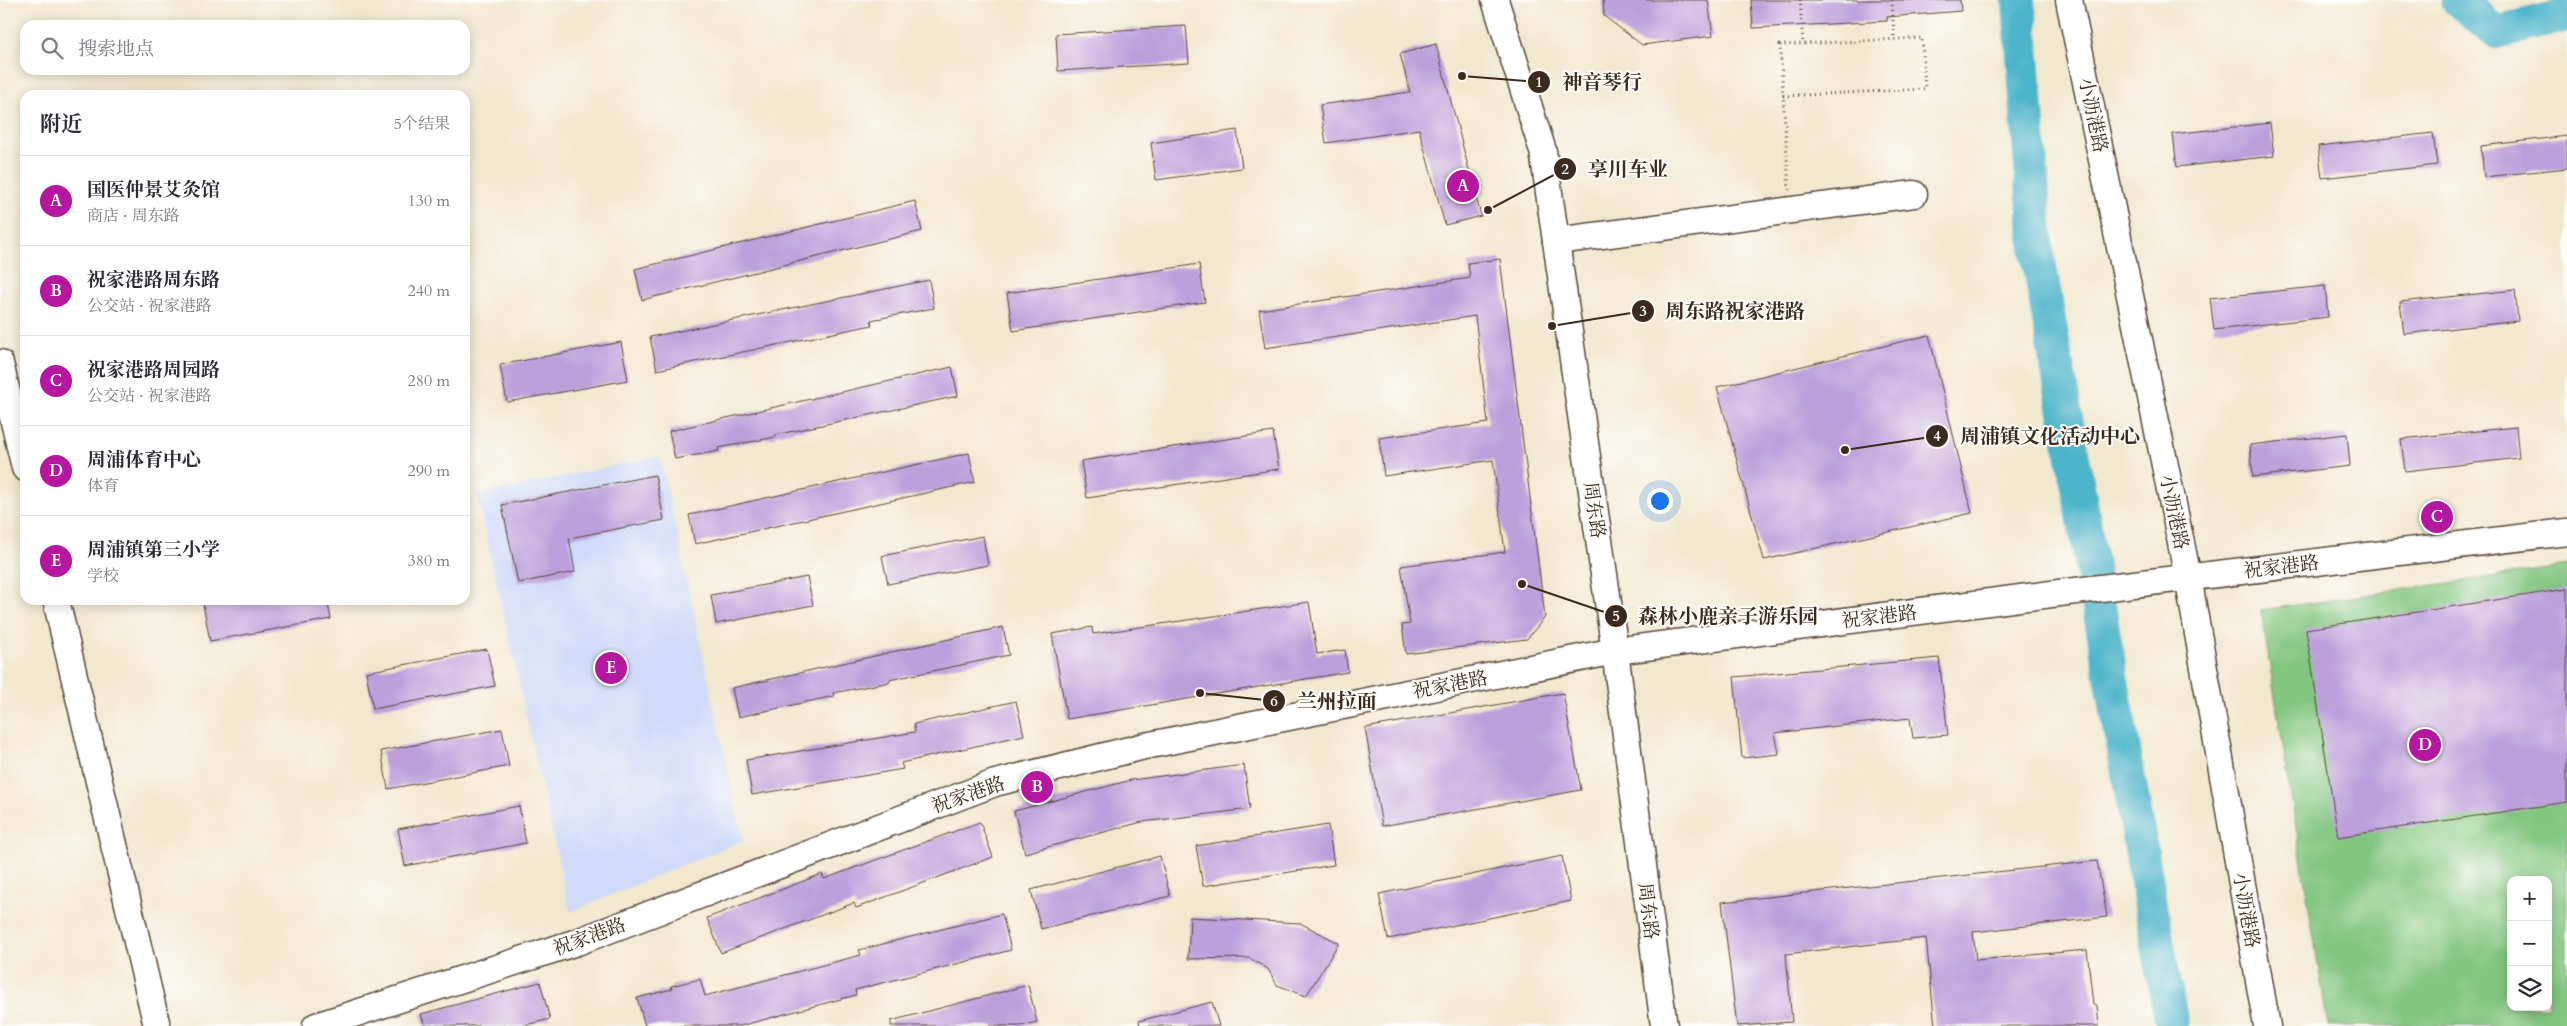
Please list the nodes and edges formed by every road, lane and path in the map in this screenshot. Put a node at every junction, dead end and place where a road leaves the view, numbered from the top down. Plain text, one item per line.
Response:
1 (1495, 0) edge
2 (1800, 0) edge
3 (1892, 0) edge
4 (2069, 0) edge
5 (1894, 39) junction
6 (1803, 44) junction
7 (1783, 96) junction
8 (1914, 194) dead end
9 (1790, 210) junction
10 (1556, 241) junction
11 (0, 363) edge
12 (20, 447) edge
13 (2567, 532) edge
14 (2188, 577) junction
15 (57, 605) edge
16 (1615, 651) junction
17 (157, 1026) edge
18 (316, 1026) edge
19 (1664, 1026) edge
20 (2267, 1026) edge

1 - 10 street, 周东路
2 - 6 path
3 - 5 path
4 - 14 street, 小沥港路
5 - 6 path
5 - 7 path
6 - 7 path
7 - 9 path
8 - 9 street
9 - 10 street
10 - 16 street, 周东路
11 - 12 street
13 - 14 street, 祝家港路
14 - 16 street, 祝家港路
14 - 20 street, 小沥港路
15 - 17 street
16 - 18 street, 祝家港路
16 - 19 street, 周东路

